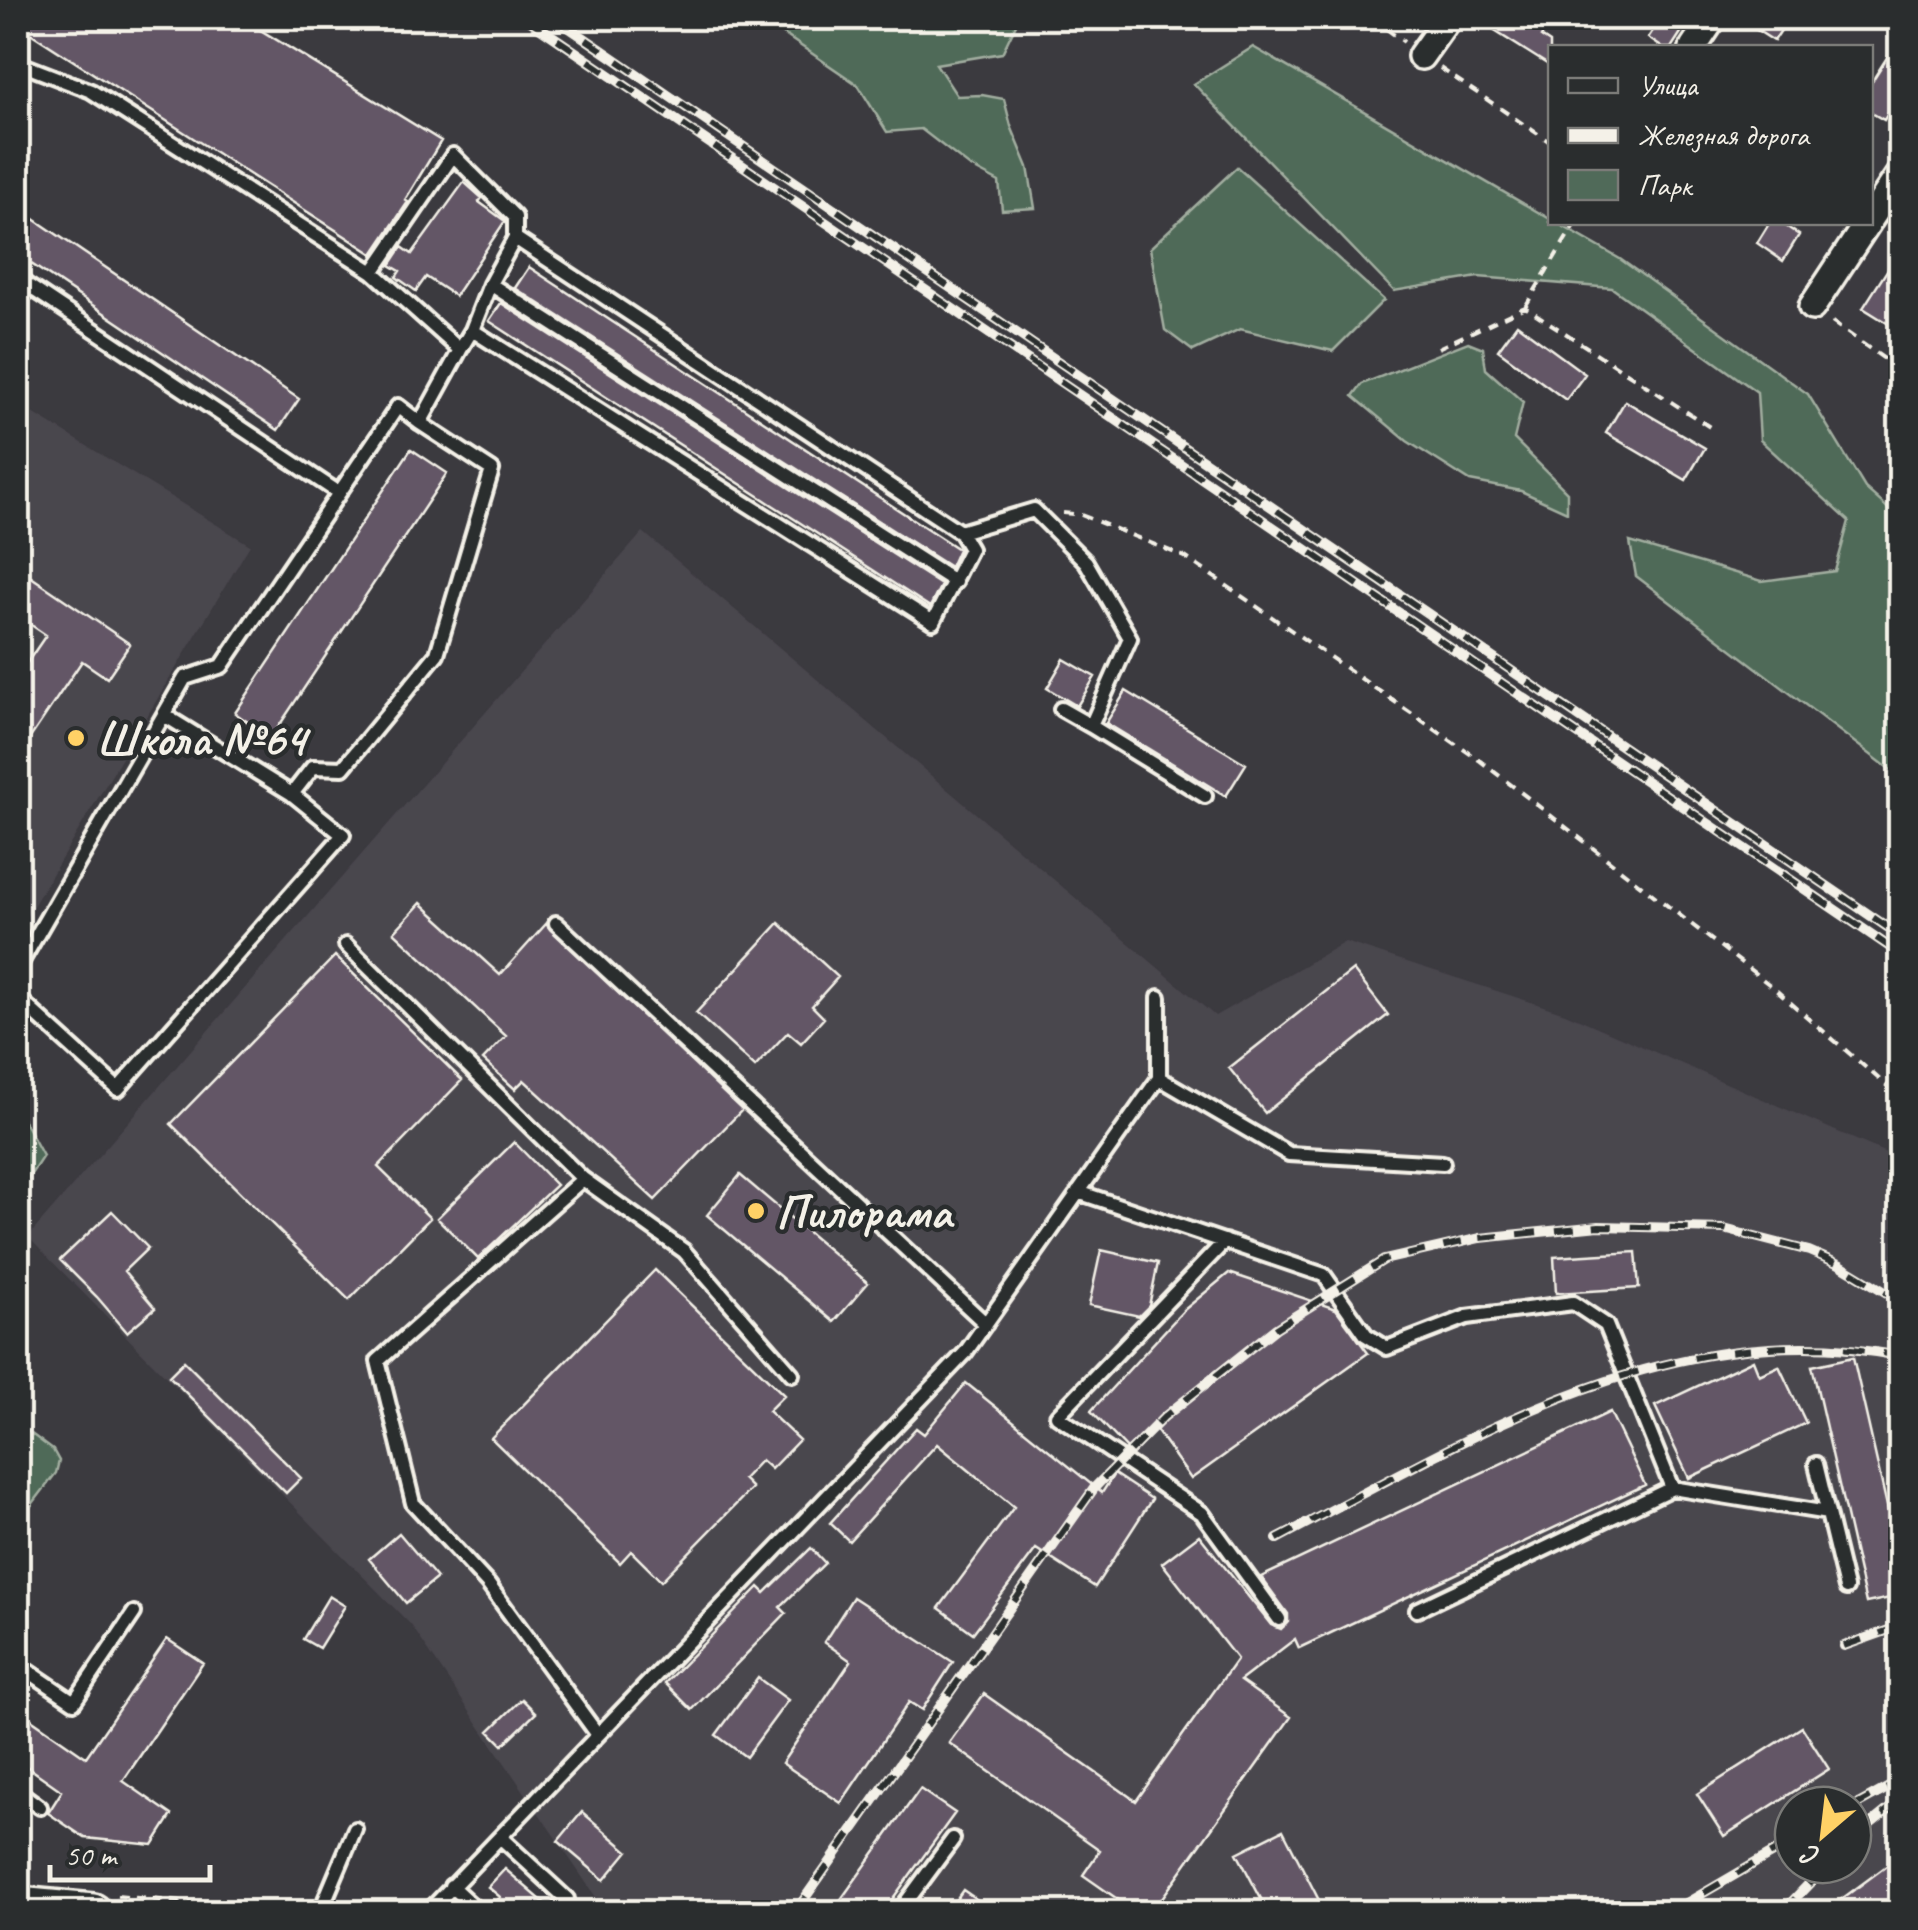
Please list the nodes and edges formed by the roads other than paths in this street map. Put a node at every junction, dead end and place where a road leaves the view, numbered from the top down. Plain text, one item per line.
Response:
1 (1448, 18) edge
2 (1713, 18) edge
3 (1695, 45) edge
4 (1421, 56) road end
5 (18, 63) edge
6 (1900, 174) edge
7 (1873, 215) edge
8 (1866, 225) edge
9 (515, 238) junction
10 (373, 272) junction
11 (18, 279) edge
12 (490, 284) junction
13 (1812, 307) road end
14 (472, 330) junction
15 (460, 350) junction
16 (420, 423) junction
17 (338, 493) junction
18 (960, 532) junction
19 (954, 582) junction
20 (1061, 709) dead end
21 (164, 715) junction
22 (1091, 726) junction
23 (292, 794) junction
24 (1205, 796) dead end
25 (556, 923) dead end
26 (346, 944) dead end
27 (18, 968) edge
28 (1159, 997) dead end
29 (18, 998) edge
30 (1159, 1078) junction
31 (1443, 1164) dead end
32 (583, 1179) junction
33 (1078, 1192) junction
34 (1225, 1242) junction
35 (986, 1324) junction
36 (792, 1374) dead end
37 (1816, 1464) dead end
38 (1672, 1488) junction
39 (1828, 1513) junction
40 (1846, 1588) dead end
41 (1417, 1610) dead end
42 (134, 1614) dead end
43 (1280, 1618) dead end
44 (18, 1664) edge
45 (598, 1735) junction
46 (18, 1791) edge
47 (40, 1807) dead end
48 (356, 1829) dead end
49 (500, 1837) junction
50 (953, 1838) dead end
51 (451, 1886) junction
52 (104, 1904) edge
53 (18, 1906) edge
54 (320, 1912) edge
55 (428, 1912) edge
56 (478, 1912) edge
57 (556, 1912) edge
58 (899, 1912) edge

1 - 4 street
2 - 3 street
5 - 10 lane
6 - 7 street
8 - 13 street
9 - 10 lane
9 - 12 lane
9 - 18 lane
10 - 15 lane
11 - 17 lane
12 - 14 lane
12 - 19 lane
14 - 15 lane
14 - 19 lane
15 - 16 lane
16 - 17 lane
16 - 23 lane
17 - 21 lane
18 - 19 lane
18 - 22 lane
20 - 22 lane
21 - 23 lane
21 - 27 lane
22 - 24 lane
23 - 29 lane
25 - 35 lane
26 - 32 lane
28 - 30 lane
30 - 31 lane
30 - 33 lane
32 - 36 lane
32 - 45 lane
33 - 34 lane
33 - 35 lane
34 - 38 lane
34 - 43 lane
35 - 45 lane
37 - 39 lane
38 - 39 lane
38 - 41 lane
39 - 40 lane
42 - 44 lane
45 - 49 lane
46 - 47 lane
48 - 54 lane
49 - 51 lane
49 - 57 lane
50 - 58 lane
51 - 55 lane
51 - 56 lane
52 - 53 main road

